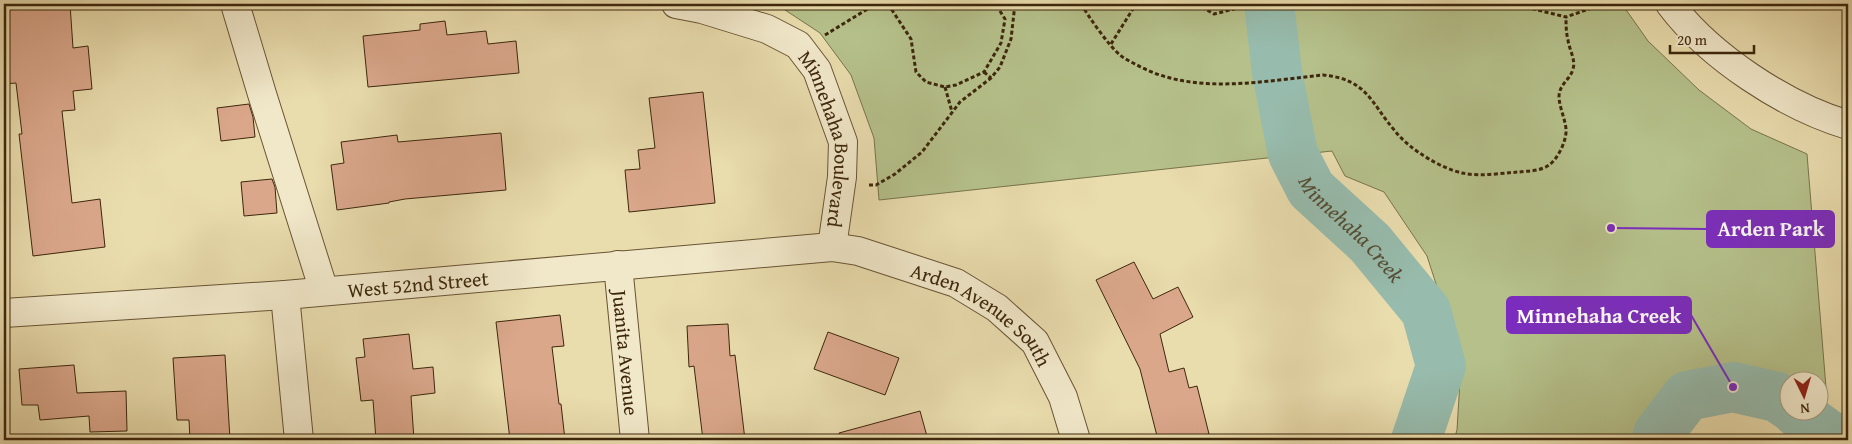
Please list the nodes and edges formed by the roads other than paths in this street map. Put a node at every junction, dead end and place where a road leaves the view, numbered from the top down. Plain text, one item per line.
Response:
1 (235, 4) edge
2 (676, 4) edge
3 (1670, 4) edge
4 (1848, 125) edge
5 (832, 247) junction
6 (618, 265) junction
7 (324, 291) junction
8 (285, 294) junction
9 (4, 313) edge
10 (299, 440) edge
11 (635, 440) edge
12 (1076, 440) edge

1 - 7 street
2 - 5 street, Minnehaha Boulevard
3 - 4 street
5 - 6 street, West 52nd Street
5 - 12 street, Arden Avenue South
6 - 7 street, West 52nd Street
6 - 11 street, Juanita Avenue
7 - 8 street, West 52nd Street
8 - 9 street, West 52nd Street
8 - 10 street

